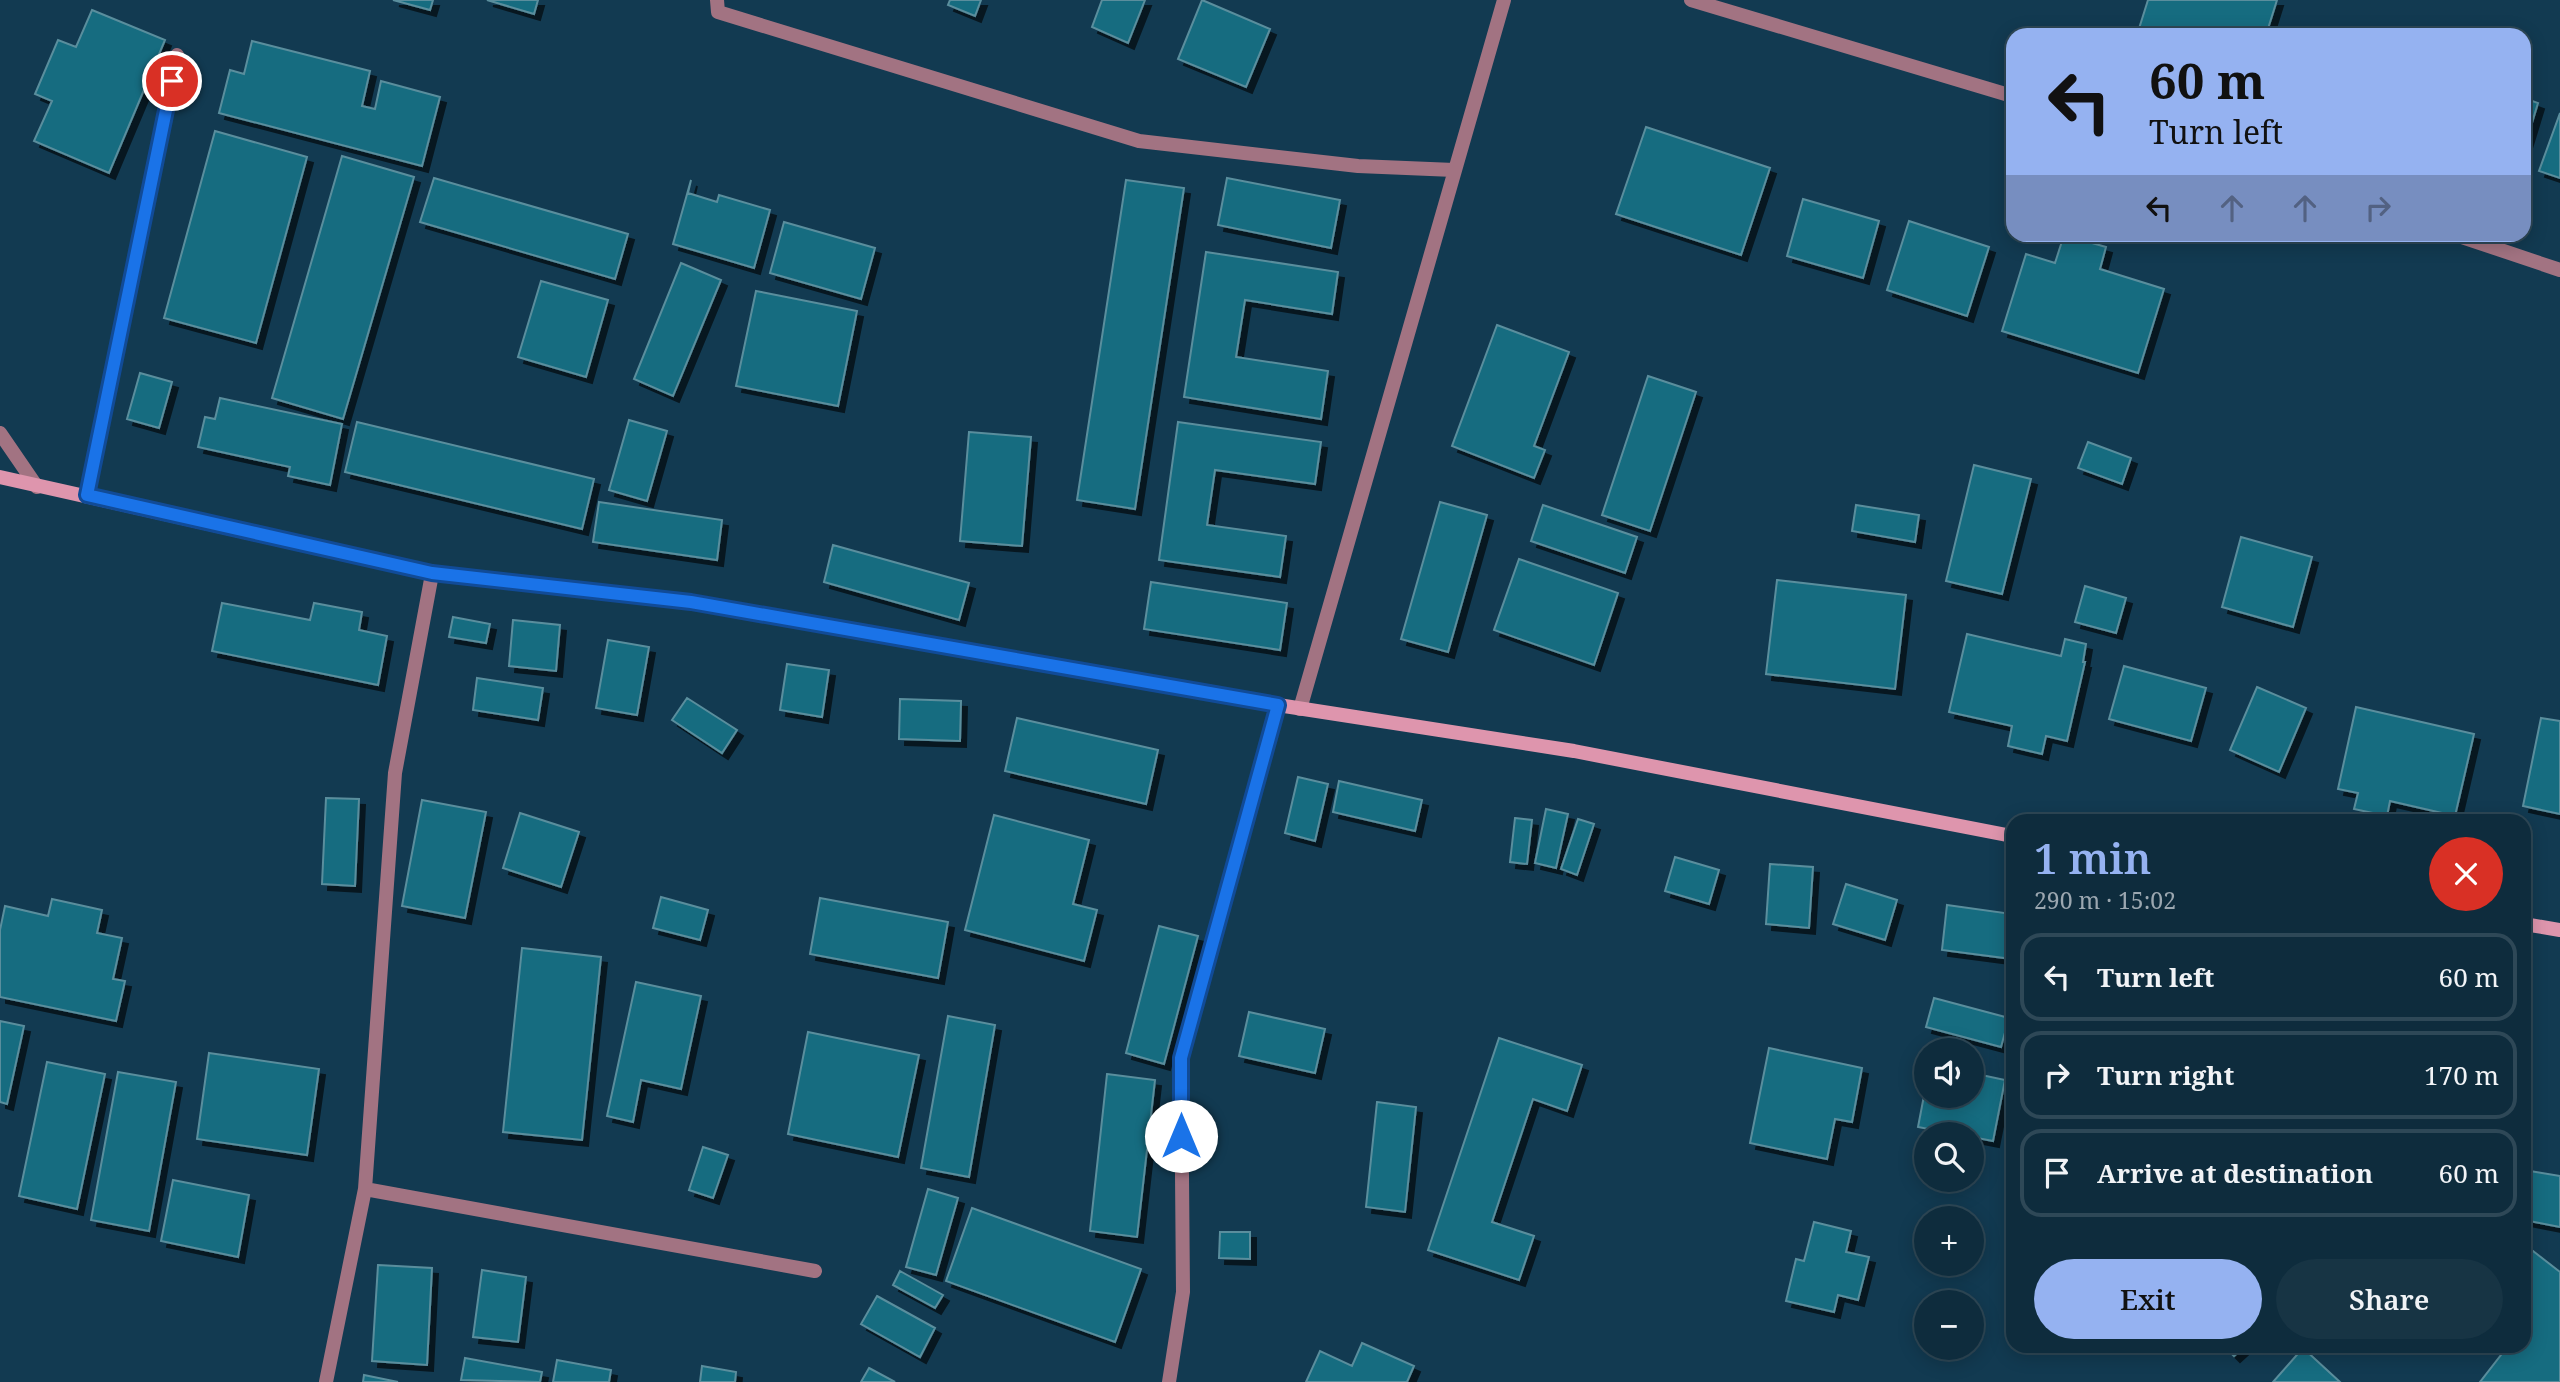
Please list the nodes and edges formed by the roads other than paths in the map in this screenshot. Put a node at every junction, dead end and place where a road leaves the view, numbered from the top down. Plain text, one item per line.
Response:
1 (717, 0) edge
2 (1504, 0) edge
3 (1691, 0) edge
4 (177, 55) dead end
5 (2006, 94) edge
6 (1454, 170) junction
7 (2477, 242) edge
8 (2560, 270) edge
9 (0, 433) edge
10 (0, 477) edge
11 (37, 487) junction
12 (87, 495) junction
13 (432, 573) junction
14 (1278, 705) junction
15 (1300, 709) junction
16 (2006, 835) edge
17 (2531, 925) edge
18 (2560, 930) edge
19 (365, 1189) junction
20 (815, 1271) dead end
21 (327, 1382) edge
22 (1170, 1382) edge

1 - 6 street
2 - 6 street
3 - 5 street
4 - 12 street
6 - 15 street
7 - 8 street
9 - 11 street
10 - 11 street
11 - 12 street
12 - 13 street
13 - 14 street
13 - 19 street
14 - 15 street
14 - 22 street
15 - 16 street
17 - 18 street
19 - 20 street
19 - 21 street

